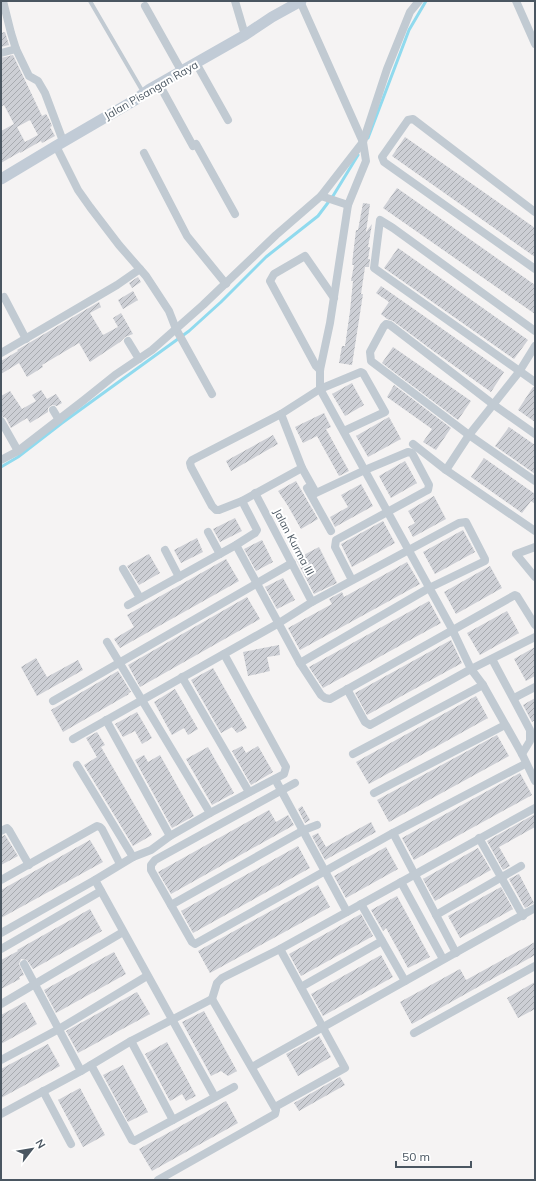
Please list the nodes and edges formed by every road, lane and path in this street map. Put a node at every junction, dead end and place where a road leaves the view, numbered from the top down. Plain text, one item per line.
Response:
1 (3, 1) edge
2 (90, 1) edge
3 (235, 1) edge
4 (301, 1) edge
5 (419, 1) edge
6 (516, 1) edge
7 (145, 6) dead end
8 (245, 34) junction
9 (535, 44) edge
10 (16, 49) junction
11 (1, 53) edge
12 (196, 63) junction
13 (182, 72) junction
14 (159, 84) junction
15 (144, 93) junction
16 (228, 120) dead end
17 (363, 142) junction
18 (59, 144) junction
19 (144, 154) dead end
20 (1, 179) edge
21 (321, 196) junction
22 (348, 205) junction
23 (535, 212) edge
24 (235, 214) dead end
25 (140, 269) junction
26 (535, 269) edge
27 (226, 284) junction
28 (4, 297) dead end
29 (334, 298) junction
30 (176, 329) junction
31 (535, 331) edge
32 (26, 339) junction
33 (128, 341) dead end
34 (535, 346) edge
35 (1, 353) edge
36 (139, 359) junction
37 (320, 370) junction
38 (519, 372) junction
39 (535, 382) edge
40 (320, 389) junction
41 (212, 394) dead end
42 (494, 405) junction
43 (53, 410) dead end
44 (281, 414) junction
45 (59, 420) junction
46 (1, 421) edge
47 (344, 431) junction
48 (535, 434) edge
49 (470, 435) junction
50 (413, 444) dead end
51 (18, 451) junction
52 (1, 460) edge
53 (300, 469) junction
54 (365, 470) junction
55 (446, 470) junction
56 (535, 481) edge
57 (255, 493) junction
58 (242, 500) junction
59 (387, 513) junction
60 (331, 531) dead end
61 (535, 531) edge
62 (208, 532) dead end
63 (236, 545) junction
64 (535, 548) edge
65 (408, 549) junction
66 (165, 550) dead end
67 (220, 554) junction
68 (292, 563) junction
69 (124, 570) dead end
70 (179, 577) junction
71 (535, 577) edge
72 (352, 580) junction
73 (257, 583) junction
74 (429, 588) junction
75 (140, 598) junction
76 (312, 602) junction
77 (128, 605) dead end
78 (279, 623) junction
79 (535, 625) edge
80 (452, 629) junction
81 (535, 637) edge
82 (108, 642) dead end
83 (224, 654) junction
84 (492, 659) junction
85 (119, 662) junction
86 (300, 663) junction
87 (471, 669) junction
88 (182, 677) junction
89 (483, 686) junction
90 (535, 687) edge
91 (347, 689) junction
92 (514, 698) junction
93 (142, 700) junction
94 (53, 701) dead end
95 (106, 720) junction
96 (505, 725) junction
97 (72, 739) dead end
98 (353, 754) dead end
99 (522, 754) junction
100 (526, 764) junction
101 (77, 765) dead end
102 (275, 779) junction
103 (535, 781) edge
104 (295, 783) dead end
105 (281, 791) junction
106 (249, 792) junction
107 (374, 793) dead end
108 (535, 808) edge
109 (210, 813) junction
110 (317, 825) dead end
111 (304, 830) junction
112 (1, 831) edge
113 (393, 833) junction
114 (170, 836) junction
115 (479, 838) junction
116 (151, 850) junction
117 (132, 857) junction
118 (155, 860) junction
119 (120, 864) junction
120 (29, 865) junction
121 (521, 866) dead end
122 (325, 871) junction
123 (414, 874) junction
124 (502, 878) junction
125 (1, 880) edge
126 (95, 880) junction
127 (401, 882) junction
128 (101, 891) junction
129 (361, 904) junction
130 (171, 905) junction
131 (535, 908) edge
132 (347, 912) junction
133 (436, 916) junction
134 (523, 916) junction
135 (1, 932) edge
136 (123, 932) junction
137 (382, 941) junction
138 (1, 949) edge
139 (280, 949) junction
140 (456, 953) junction
141 (443, 959) junction
142 (24, 964) dead end
143 (535, 966) edge
144 (147, 976) junction
145 (405, 981) junction
146 (35, 985) junction
147 (301, 987) junction
148 (212, 999) junction
149 (1, 1004) edge
150 (172, 1020) junction
151 (322, 1027) junction
152 (59, 1029) junction
153 (414, 1033) dead end
154 (131, 1042) junction
155 (1, 1060) edge
156 (91, 1065) junction
157 (252, 1067) junction
158 (81, 1071) junction
159 (234, 1087) dead end
160 (43, 1091) junction
161 (215, 1097) junction
162 (275, 1107) junction
163 (1, 1114) edge
164 (173, 1120) junction
165 (71, 1144) dead end
166 (158, 1180) edge

1 - 10 street
2 - 15 lane
3 - 8 street
4 - 8 street, Jalan Pisangan Raya
4 - 17 street
5 - 17 street
6 - 9 street
7 - 13 street
8 - 12 street, Jalan Pisangan Raya
10 - 11 street
10 - 18 street
12 - 13 street, Jalan Pisangan Raya
12 - 16 street
13 - 14 street, Jalan Pisangan Raya
14 - 15 street, Jalan Pisangan Raya
14 - 24 street
15 - 18 street, Jalan Pisangan Raya
17 - 21 street
17 - 22 street
18 - 20 street, Jalan Pisangan Raya
18 - 25 street
19 - 27 street
21 - 22 street
21 - 27 street
22 - 29 street
23 - 26 street
25 - 30 street
25 - 32 street
27 - 30 street
28 - 32 street
29 - 37 street
29 - 37 street
30 - 36 street
30 - 41 street
31 - 38 street
32 - 35 street
33 - 36 street
34 - 38 street
36 - 45 street
37 - 40 street
38 - 39 street
38 - 42 street
40 - 44 street
40 - 47 street
40 - 47 street
42 - 48 street
42 - 49 street
42 - 49 street
43 - 45 street
44 - 53 street
44 - 58 street
45 - 51 street
46 - 51 street
47 - 54 street
49 - 55 street
49 - 56 street
50 - 55 street
51 - 52 street
53 - 54 street
53 - 57 street
53 - 60 street
54 - 59 street
54 - 59 street
55 - 61 street
57 - 58 street
57 - 68 street, Jalan Kurma III
58 - 63 street
59 - 65 street
59 - 72 street
62 - 67 street
63 - 67 street
63 - 73 street
64 - 71 street
65 - 72 street
65 - 74 street
65 - 74 street
66 - 70 street
67 - 70 street
68 - 73 street
68 - 76 street, Jalan Kurma III
69 - 75 street
70 - 75 street
72 - 76 street
73 - 78 street
73 - 85 street
74 - 80 street
74 - 86 street
75 - 77 street
76 - 78 street
78 - 83 street
78 - 86 street
79 - 80 street
80 - 87 street
80 - 91 street
81 - 84 street
82 - 85 street
83 - 88 street
83 - 102 street
84 - 87 street
84 - 92 street
85 - 93 street
85 - 94 street
86 - 91 street
87 - 89 street
87 - 91 street
88 - 93 street
88 - 106 street
89 - 96 street
89 - 98 street
90 - 92 street
92 - 99 street
93 - 95 street
93 - 109 street
95 - 97 street
95 - 114 street
96 - 99 street
96 - 107 street
99 - 100 street
100 - 103 street
100 - 113 street
101 - 117 street
102 - 105 street
102 - 106 street
104 - 105 street
105 - 111 street
105 - 118 street
106 - 109 street
108 - 115 street
109 - 114 street
110 - 111 street
111 - 122 street
111 - 130 street
112 - 120 street
113 - 122 street
113 - 123 street
114 - 116 street
115 - 123 street
115 - 124 street
116 - 117 street
116 - 118 street
117 - 119 street
118 - 130 street
119 - 120 street
119 - 126 street
120 - 125 street
121 - 124 street
122 - 130 street
122 - 132 street
123 - 127 street
123 - 133 street
124 - 133 street
124 - 134 street
126 - 128 street
126 - 135 street
127 - 129 street
127 - 141 street
128 - 136 street
128 - 138 street
129 - 132 street
129 - 137 street
131 - 134 street
132 - 139 street
133 - 140 street
134 - 140 street
136 - 144 street
136 - 146 street
137 - 145 street
137 - 147 street
139 - 147 street
139 - 148 street
140 - 141 street
141 - 145 street
142 - 146 street
143 - 153 street
144 - 150 street
144 - 152 street
145 - 151 street
146 - 149 street
146 - 152 street
147 - 151 street
148 - 150 street
148 - 157 street
150 - 154 street
150 - 161 street
151 - 157 street
151 - 162 street
152 - 155 street
152 - 158 street
154 - 156 street
154 - 164 street
156 - 158 street
156 - 164 street
157 - 162 street
158 - 160 street
159 - 161 street
160 - 163 street
160 - 165 street
161 - 164 street
162 - 166 street

